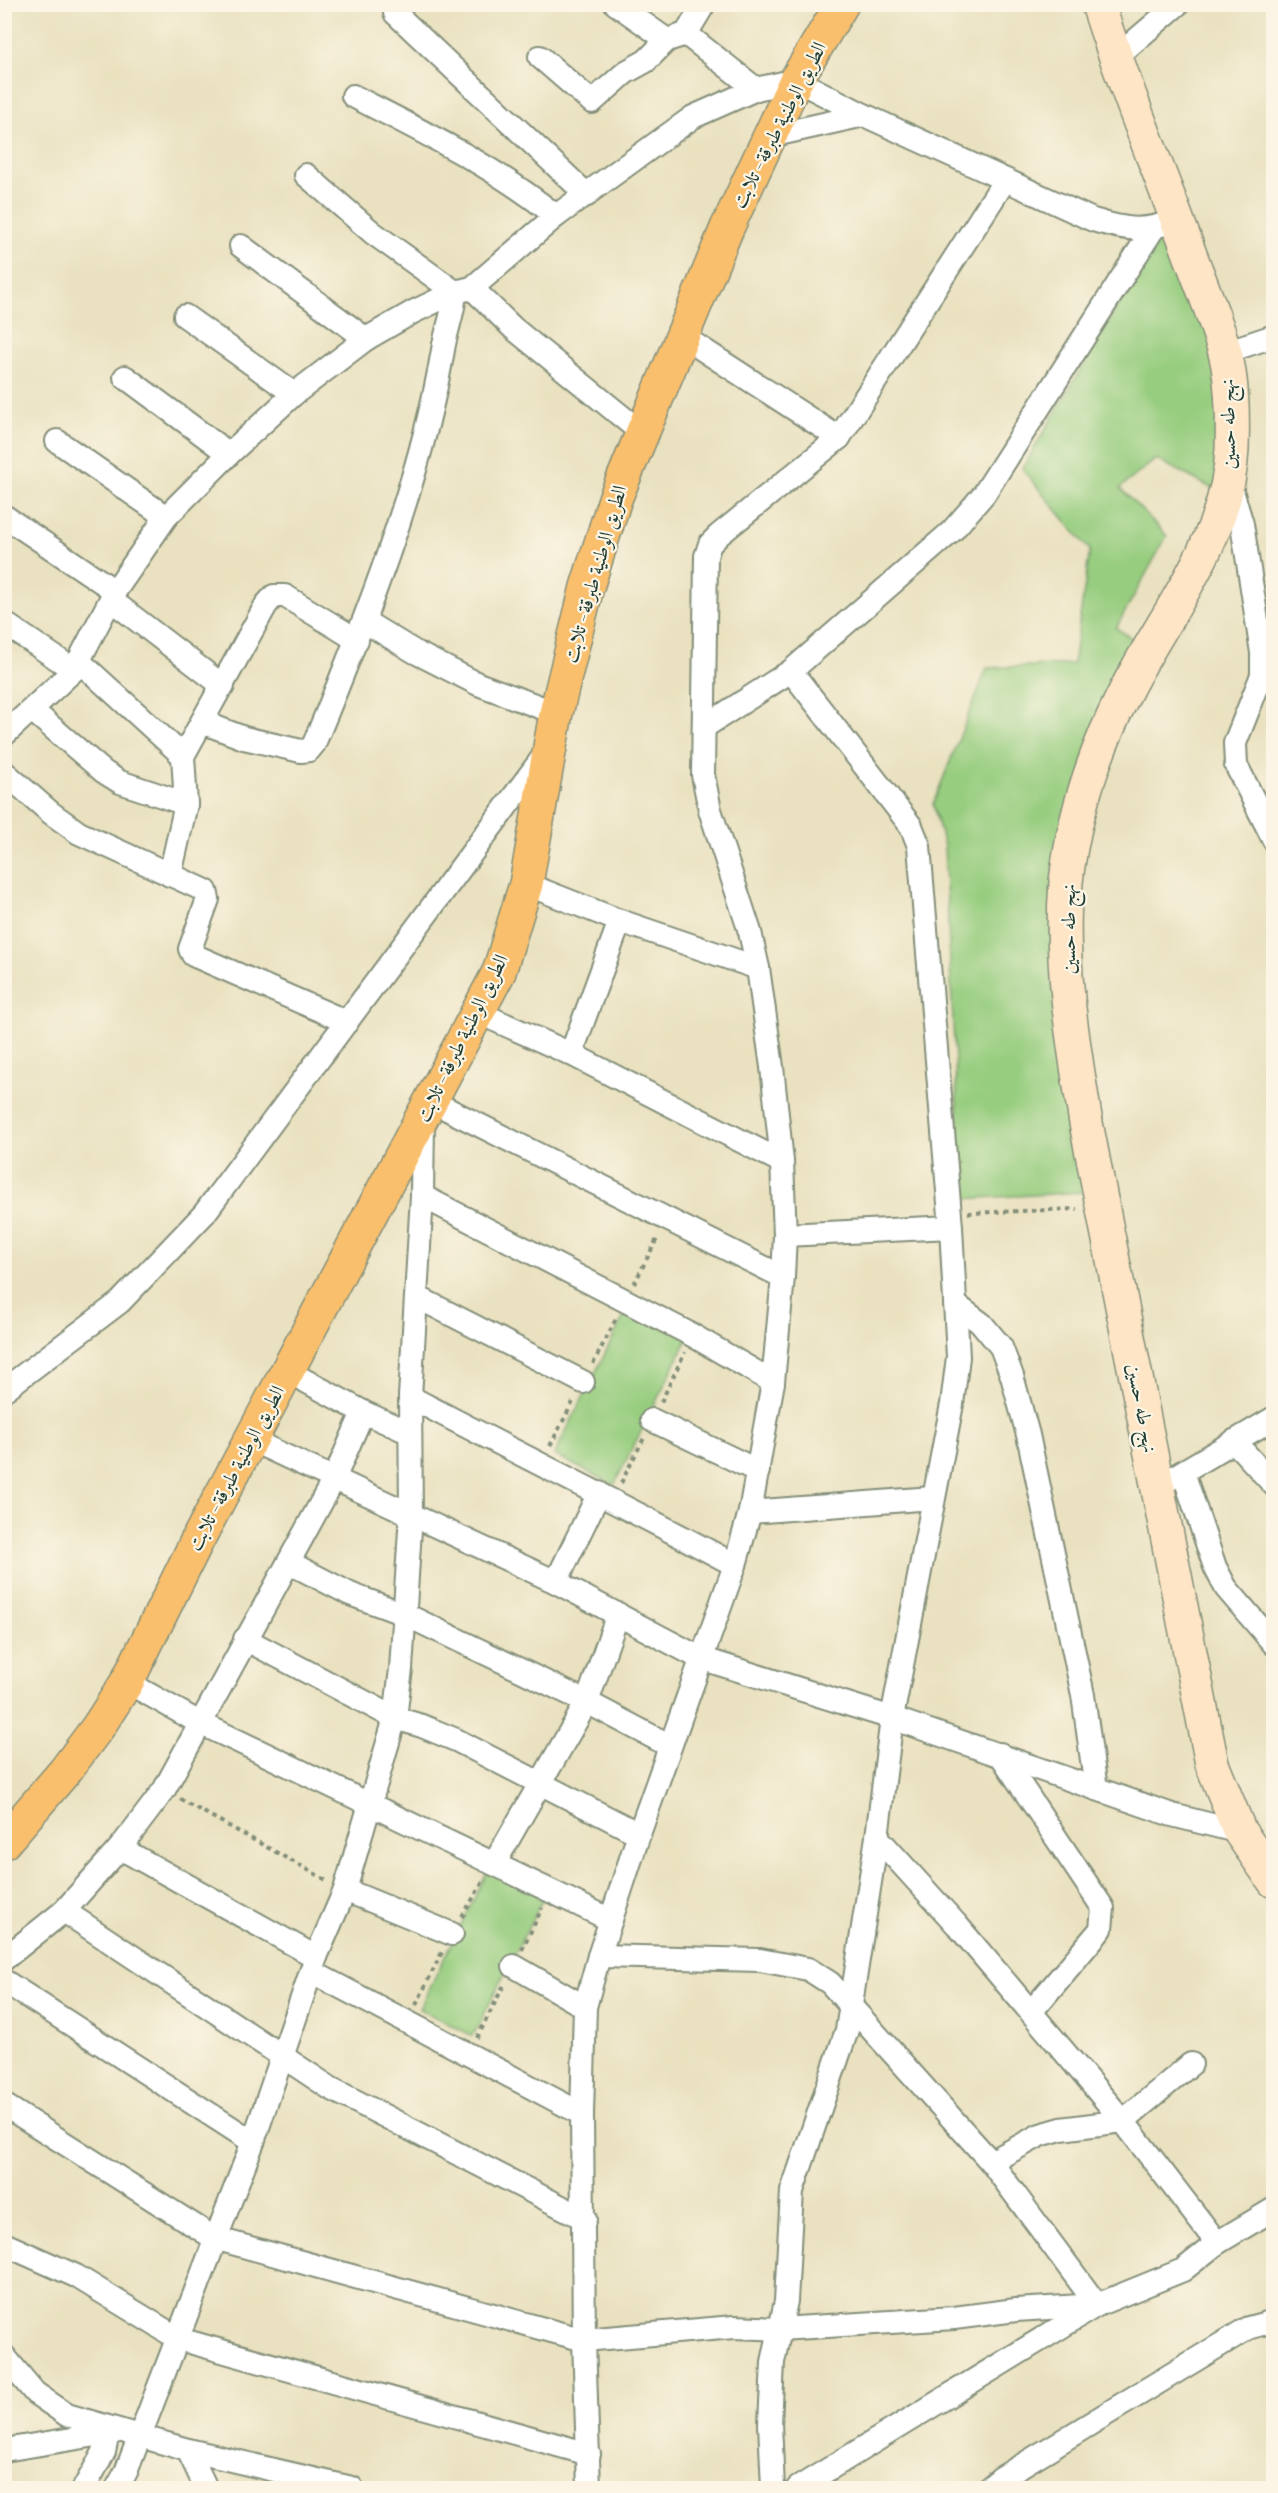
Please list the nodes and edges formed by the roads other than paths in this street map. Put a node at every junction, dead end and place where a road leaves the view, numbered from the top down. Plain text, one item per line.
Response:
1 (616, 4) edge
2 (704, 4) edge
3 (842, 4) edge
4 (1098, 4) edge
5 (1178, 4) edge
6 (395, 13) dead end
7 (677, 37) junction
8 (540, 57) dead end
9 (1115, 58) junction
10 (796, 80) junction
11 (756, 89) junction
12 (353, 96) dead end
13 (864, 115) junction
14 (770, 136) junction
15 (306, 175) dead end
16 (1005, 180) junction
17 (587, 195) junction
18 (556, 216) junction
19 (1165, 225) junction
20 (241, 246) dead end
21 (464, 290) junction
22 (185, 316) dead end
23 (682, 336) junction
24 (1274, 336) edge
25 (366, 339) junction
26 (1225, 351) junction
27 (125, 377) dead end
28 (294, 394) junction
29 (642, 433) junction
30 (839, 438) junction
31 (57, 441) dead end
32 (229, 454) junction
33 (1229, 481) junction
34 (4, 516) edge
35 (166, 517) junction
36 (113, 596) junction
37 (4, 623) edge
38 (361, 630) junction
39 (76, 665) junction
40 (791, 671) junction
41 (223, 686) junction
42 (33, 711) junction
43 (556, 713) junction
44 (202, 722) junction
45 (704, 727) junction
46 (4, 735) edge
47 (551, 746) junction
48 (183, 756) junction
49 (4, 772) edge
50 (186, 804) junction
51 (1274, 840) edge
52 (170, 875) junction
53 (526, 884) junction
54 (621, 921) junction
55 (758, 968) junction
56 (477, 1012) junction
57 (347, 1022) junction
58 (571, 1054) junction
59 (427, 1109) junction
60 (782, 1162) junction
61 (422, 1196) junction
62 (950, 1221) junction
63 (785, 1235) junction
64 (783, 1277) junction
65 (417, 1297) junction
66 (955, 1304) junction
67 (287, 1371) junction
68 (583, 1382) road end
69 (773, 1382) junction
70 (4, 1390) edge
71 (410, 1397) junction
72 (363, 1412) junction
73 (1274, 1419) edge
74 (652, 1420) dead end
75 (410, 1433) junction
76 (251, 1440) junction
77 (1234, 1441) junction
78 (758, 1471) junction
79 (334, 1479) junction
80 (1170, 1479) junction
81 (1274, 1485) edge
82 (599, 1494) junction
83 (932, 1498) junction
84 (750, 1512) junction
85 (411, 1514) junction
86 (290, 1563) junction
87 (735, 1565) junction
88 (556, 1582) junction
89 (404, 1614) junction
90 (618, 1614) junction
91 (245, 1640) junction
92 (1274, 1644) edge
93 (700, 1658) junction
94 (127, 1682) junction
95 (587, 1702) junction
96 (395, 1718) junction
97 (892, 1718) junction
98 (198, 1722) junction
99 (670, 1746) junction
100 (1000, 1754) junction
101 (541, 1785) junction
102 (1096, 1789) junction
103 (371, 1806) junction
104 (1240, 1833) junction
105 (639, 1834) junction
106 (877, 1837) junction
107 (4, 1842) edge
108 (120, 1848) junction
109 (494, 1864) junction
110 (1274, 1881) edge
111 (345, 1890) junction
112 (64, 1911) junction
113 (611, 1920) junction
114 (452, 1934) dead end
115 (599, 1956) junction
116 (4, 1959) edge
117 (314, 1964) junction
118 (514, 1966) dead end
119 (4, 1981) edge
120 (851, 2004) junction
121 (585, 2007) junction
122 (1030, 2012) junction
123 (280, 2056) junction
124 (1191, 2064) dead end
125 (4, 2106) edge
126 (582, 2114) junction
127 (1122, 2121) junction
128 (253, 2142) junction
129 (991, 2162) junction
130 (1274, 2210) edge
131 (585, 2219) junction
132 (214, 2238) junction
133 (1217, 2242) junction
134 (4, 2244) edge
135 (1097, 2305) junction
136 (1274, 2321) edge
137 (780, 2329) junction
138 (179, 2338) junction
139 (584, 2340) junction
140 (4, 2356) edge
141 (123, 2434) junction
142 (4, 2450) edge
143 (188, 2450) junction
144 (589, 2454) junction
145 (84, 2488) edge
146 (117, 2488) edge
147 (206, 2488) edge
148 (352, 2488) edge
149 (589, 2488) edge
150 (773, 2488) edge
151 (798, 2488) edge
152 (988, 2488) edge

1 - 7 street
2 - 7 street
3 - 10 main road, الطريق الوطنية طبرقة - تلابت
4 - 9 main road, نهج طه حسين
5 - 9 street
6 - 17 street
7 - 8 street
7 - 11 street
9 - 19 main road, نهج طه حسين
10 - 11 street
10 - 13 street
10 - 14 main road, الطريق الوطنية طبرقة - تلابت
11 - 17 street
12 - 18 street
13 - 14 street
13 - 16 street
14 - 23 main road, الطريق الوطنية طبرقة - تلابت
15 - 21 street
16 - 19 street
16 - 30 street
17 - 18 street
18 - 21 street
19 - 26 main road, نهج طه حسين
19 - 40 street
20 - 25 street
21 - 25 street
21 - 29 street
21 - 38 street
22 - 28 street
23 - 29 main road, الطريق الوطنية طبرقة - تلابت
23 - 30 street
24 - 26 street
25 - 28 street
26 - 33 main road, نهج طه حسين
27 - 32 street
28 - 32 street
29 - 43 main road, الطريق الوطنية طبرقة - تلابت
30 - 45 street
31 - 35 street
32 - 35 street
33 - 51 street
33 - 80 main road, نهج طه حسين
34 - 36 street
35 - 36 street
36 - 39 street
36 - 41 street
37 - 39 street
38 - 41 street
38 - 43 street
38 - 44 street
39 - 42 street
39 - 48 street
40 - 45 street
40 - 62 street
41 - 44 street
42 - 46 street
42 - 50 street
43 - 47 main road, الطريق الوطنية طبرقة - تلابت
44 - 48 street
45 - 55 street
47 - 53 main road, الطريق الوطنية طبرقة - تلابت
47 - 57 street
48 - 50 street
49 - 52 street
50 - 52 street
52 - 57 street
53 - 54 street
53 - 56 main road, الطريق الوطنية طبرقة - تلابت
54 - 55 street
54 - 58 street
55 - 60 street
56 - 58 street
56 - 59 main road, الطريق الوطنية طبرقة - تلابت
57 - 70 street
58 - 60 street
59 - 61 street
59 - 64 street
59 - 67 main road, الطريق الوطنية طبرقة - تلابت
60 - 63 street
61 - 65 street
61 - 69 street
62 - 63 street
62 - 66 street
63 - 64 street
64 - 69 street
65 - 68 street
65 - 71 street
66 - 83 street
66 - 102 street
67 - 72 street
67 - 76 main road, الطريق الوطنية طبرقة - تلابت
69 - 78 street
71 - 75 street
71 - 82 street
72 - 75 street
72 - 79 street
73 - 77 street
74 - 78 street
75 - 85 street
76 - 79 street
76 - 94 main road, الطريق الوطنية طبرقة - تلابت
77 - 80 street
77 - 81 street
78 - 84 street
79 - 85 street
79 - 86 street
80 - 92 street
80 - 104 main road, نهج طه حسين
82 - 87 street
82 - 88 street
83 - 84 street
83 - 97 street
84 - 87 street
85 - 88 street
85 - 89 street
86 - 89 street
86 - 91 street
87 - 93 street
88 - 90 street
89 - 95 street
89 - 96 street
90 - 93 street
90 - 95 street
91 - 96 street
91 - 98 street
93 - 97 street
93 - 99 street
94 - 98 street
94 - 107 main road, الطريق الوطنية طبرقة - تلابت
95 - 99 street
95 - 101 street
96 - 101 street
96 - 103 street
97 - 100 street
97 - 106 street
98 - 103 street
98 - 108 street
99 - 105 street
100 - 102 street
100 - 122 street
101 - 105 street
101 - 109 street
102 - 104 street
103 - 109 street
103 - 111 street
104 - 110 main road, نهج طه حسين
105 - 113 street
106 - 120 street
106 - 122 street
108 - 112 street
108 - 117 street
109 - 113 street
111 - 114 street
111 - 117 street
112 - 116 street
112 - 123 street
113 - 115 street
115 - 120 street
115 - 121 street
117 - 123 street
117 - 126 street
118 - 121 street
119 - 128 street
120 - 129 street
120 - 137 street
121 - 126 street
122 - 127 street
123 - 128 street
123 - 131 street
124 - 127 street
125 - 132 street
126 - 131 street
127 - 129 street
127 - 133 street
128 - 132 street
129 - 135 street
130 - 133 street
131 - 139 street
132 - 138 street
132 - 139 street
133 - 135 street
134 - 138 street
135 - 137 street
135 - 151 street
136 - 152 street
137 - 139 street
137 - 150 street
138 - 141 street
138 - 144 street
139 - 144 street
140 - 141 street
141 - 142 street
141 - 143 street
141 - 145 street
141 - 146 street
143 - 147 street
143 - 148 street
144 - 149 street

